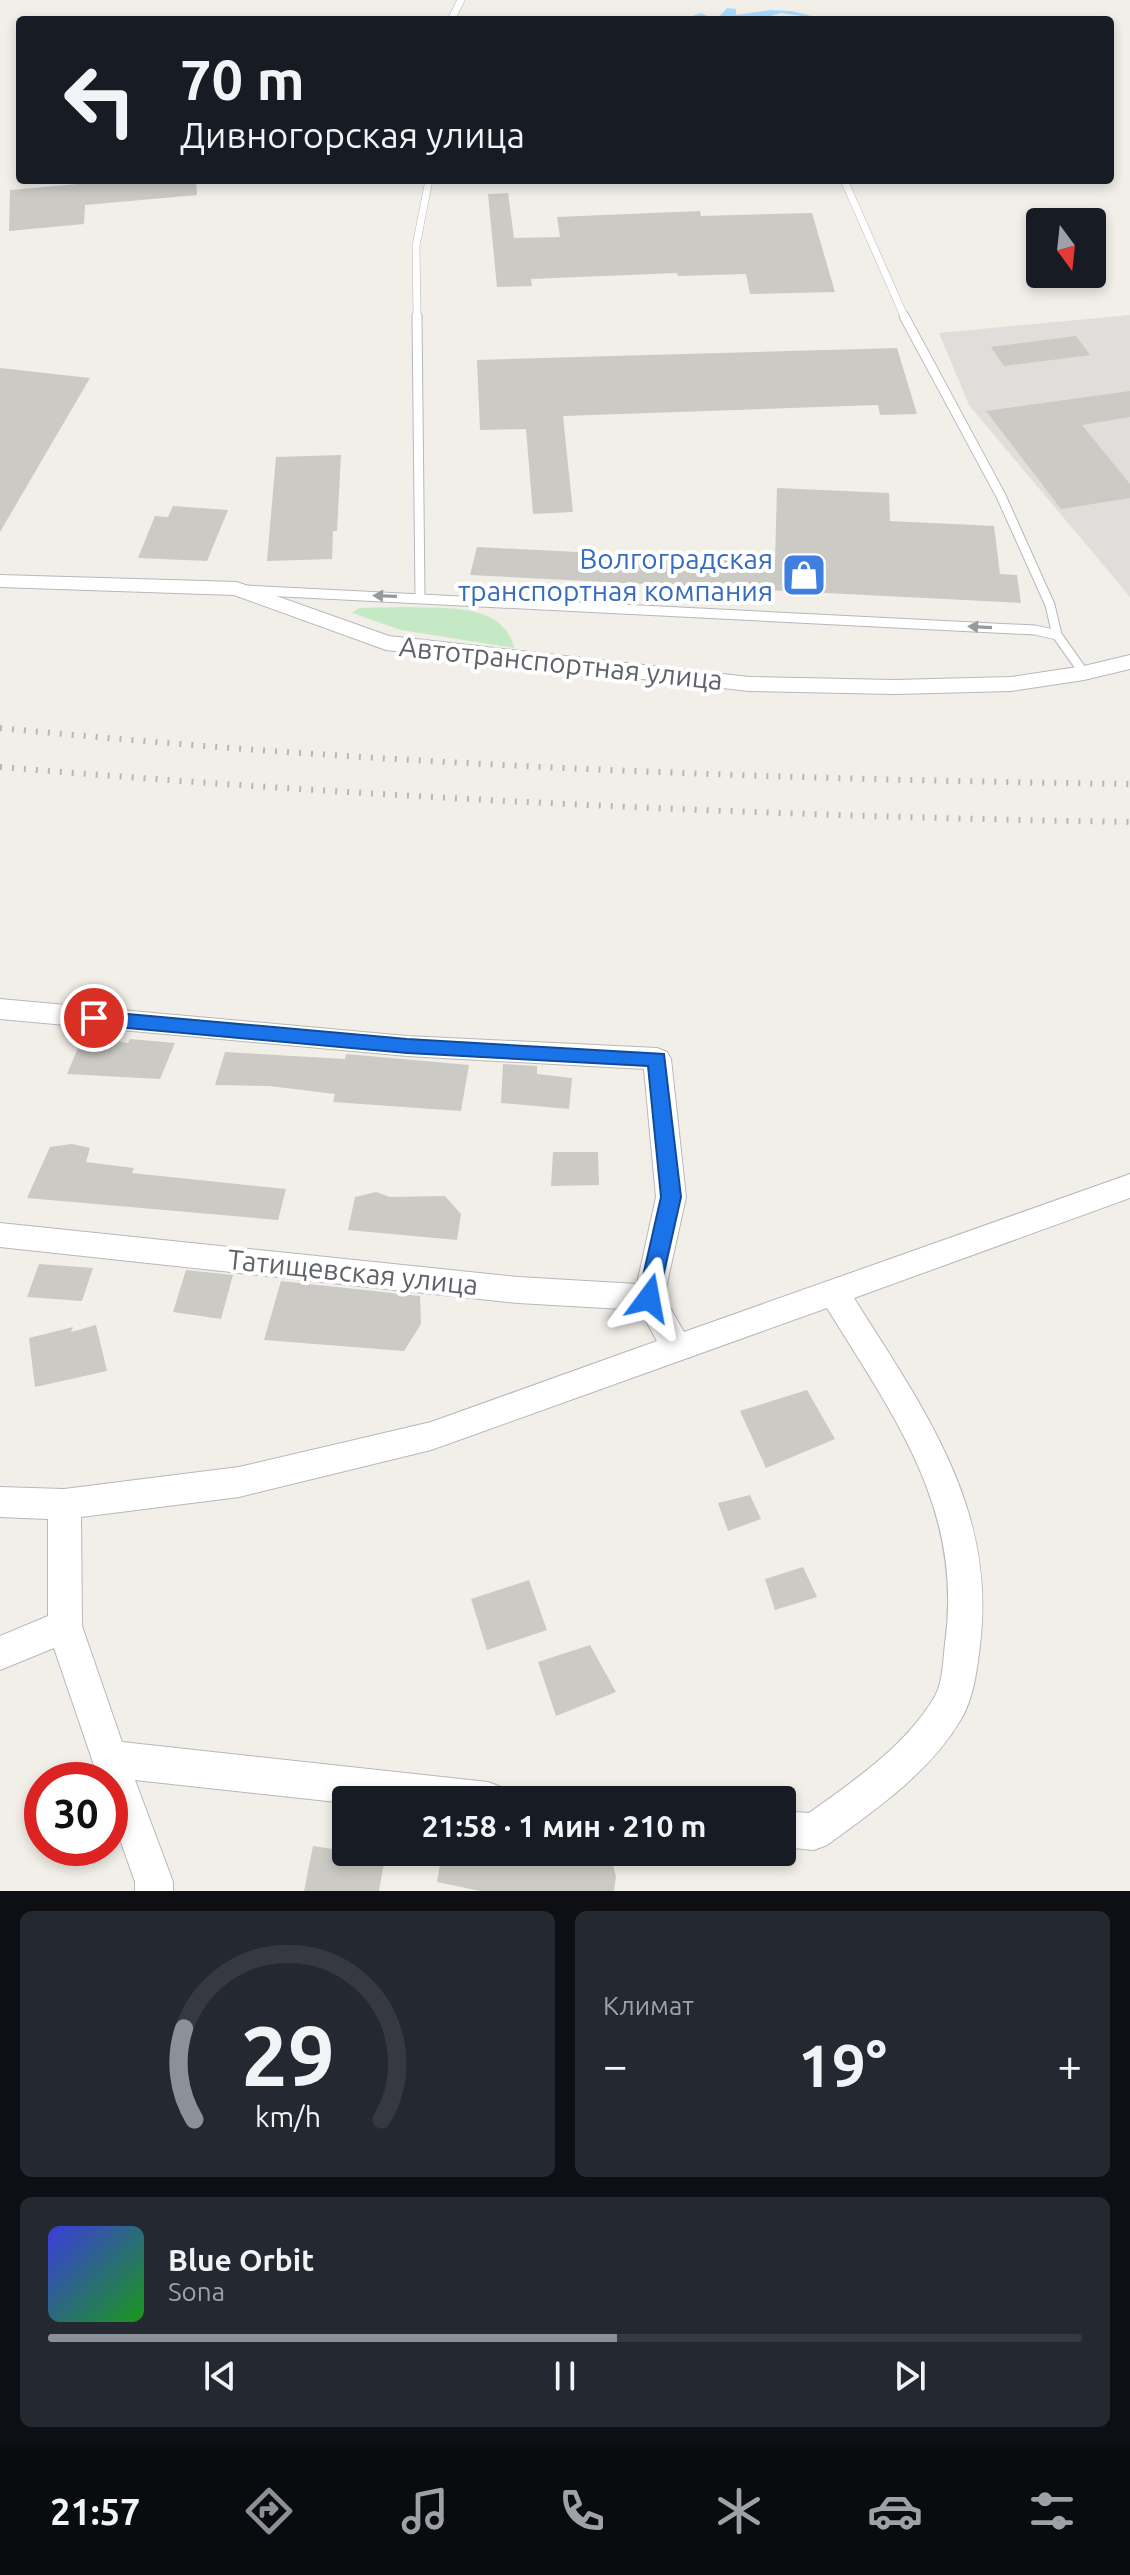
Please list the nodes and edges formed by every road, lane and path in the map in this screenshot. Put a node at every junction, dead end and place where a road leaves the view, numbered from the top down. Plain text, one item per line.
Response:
1 (428, 184) edge
2 (846, 184) edge
3 (0, 581) edge
4 (237, 589) junction
5 (420, 597) junction
6 (1057, 635) junction
7 (1130, 662) edge
8 (1084, 673) junction
9 (0, 1009) edge
10 (1130, 1186) edge
11 (0, 1235) edge
12 (833, 1291) junction
13 (649, 1298) junction
14 (677, 1348) junction
15 (0, 1502) edge
16 (64, 1504) junction
17 (65, 1626) junction
18 (0, 1653) edge
19 (109, 1759) junction
20 (359, 1786) edge
21 (796, 1830) edge
22 (154, 1891) edge

1 - 5 lane
2 - 6 lane
3 - 4 street, Автотранспортная улица
5 -> 4 lane
4 - 8 street, Автотранспортная улица
6 -> 5 lane
6 - 8 lane
7 - 8 street, Автотранспортная улица
9 - 13 street
10 - 12 street
11 - 13 street, Татищевская улица
12 - 14 street
12 - 21 street
13 - 14 street
14 - 16 street
15 - 16 street
16 - 17 street
17 - 18 street
17 - 19 street
19 - 20 street
19 - 22 street

